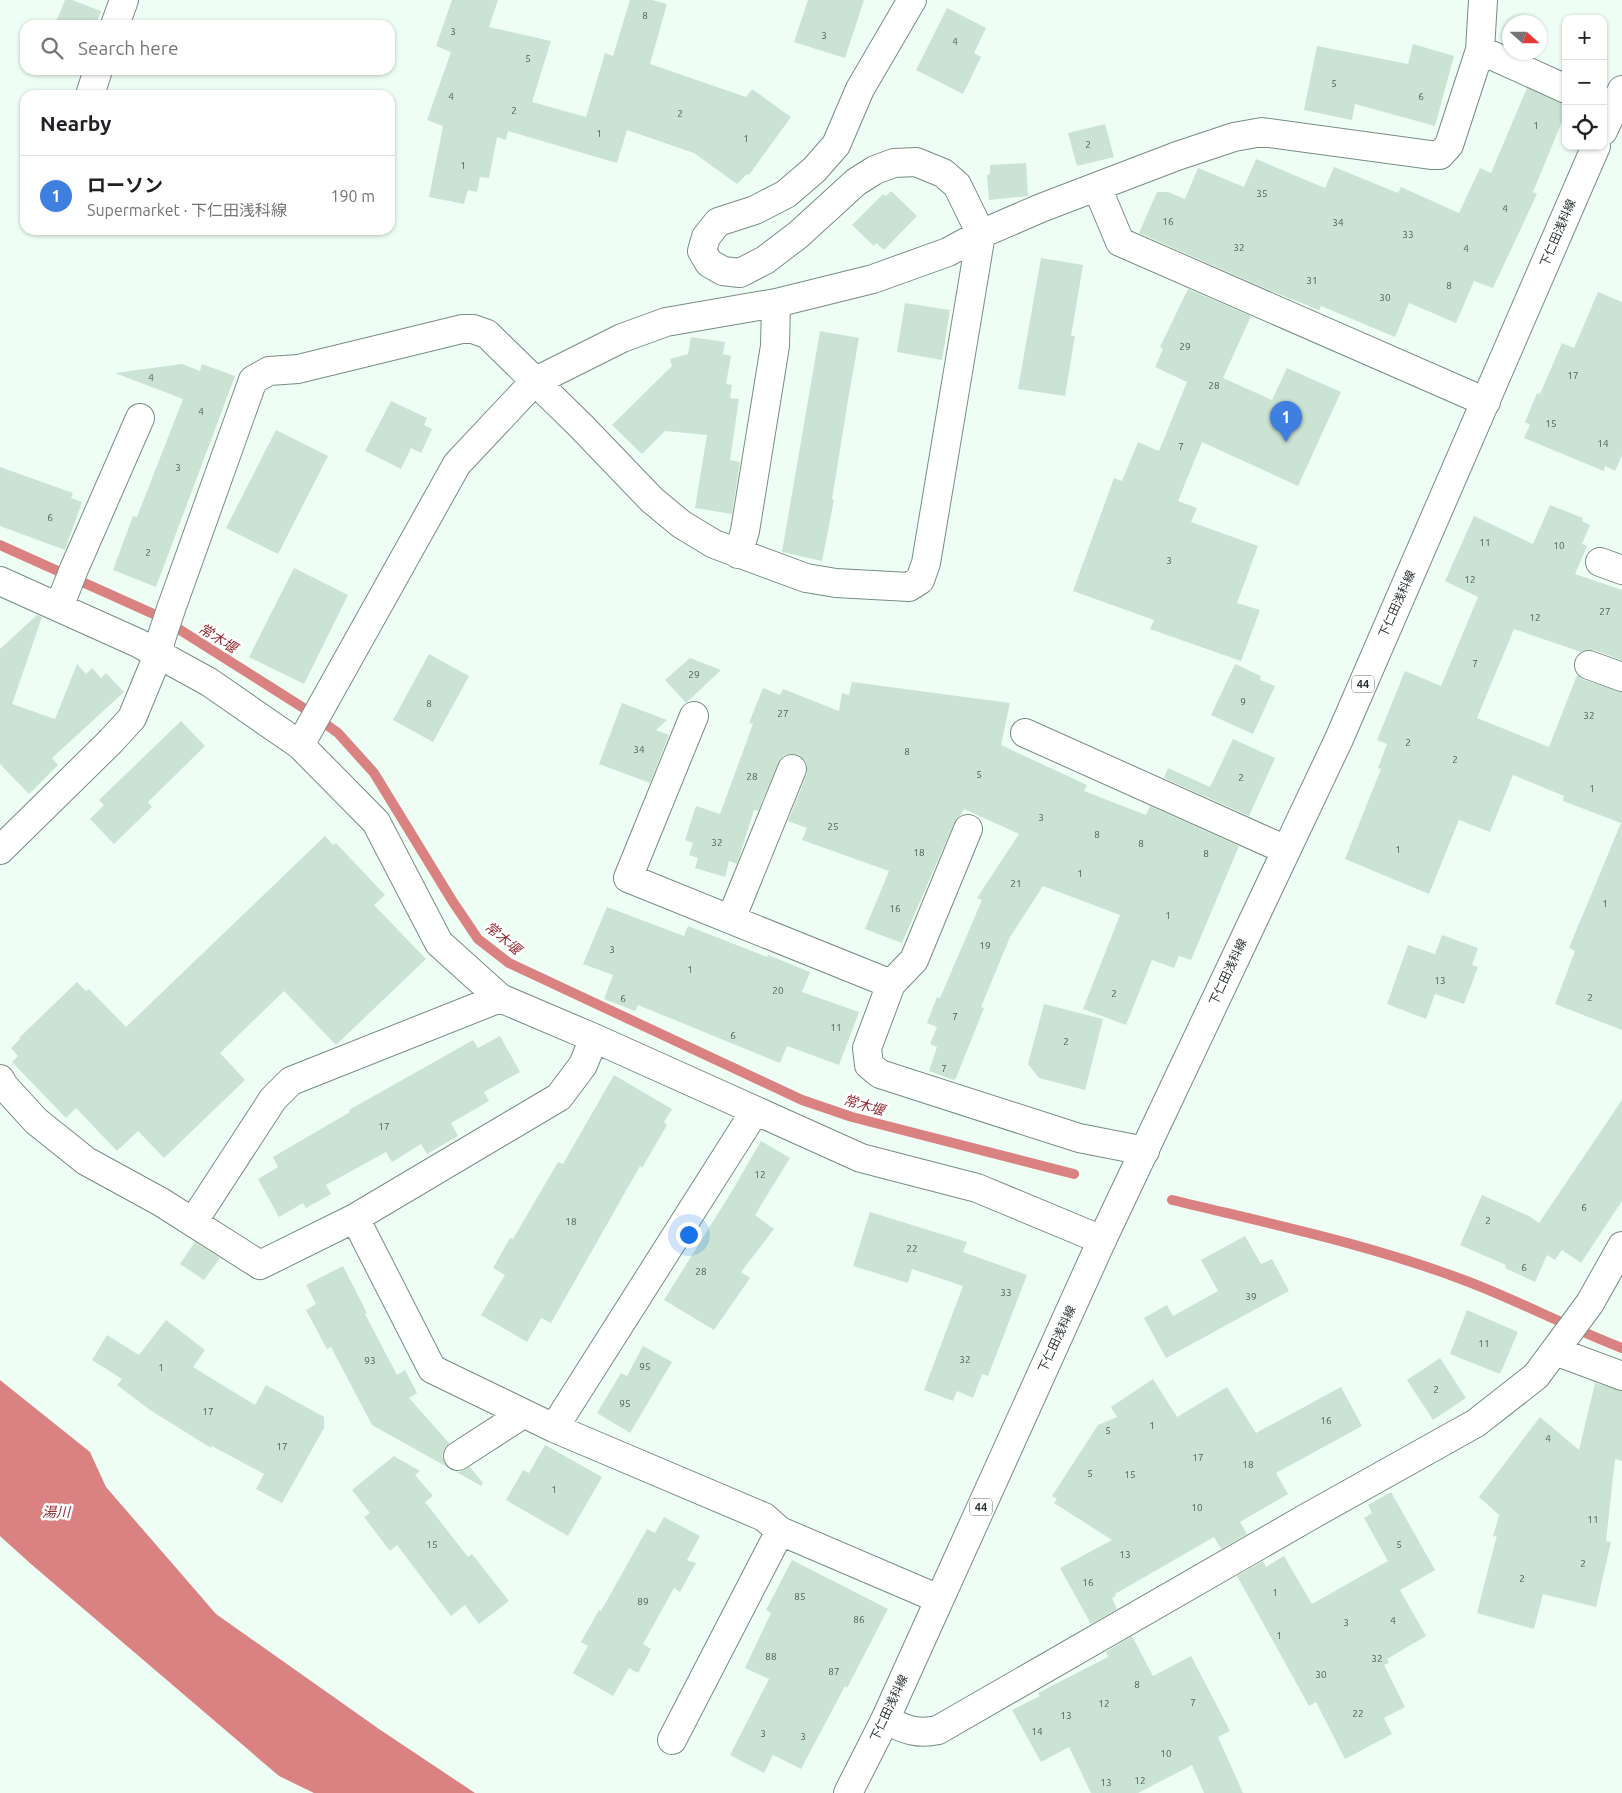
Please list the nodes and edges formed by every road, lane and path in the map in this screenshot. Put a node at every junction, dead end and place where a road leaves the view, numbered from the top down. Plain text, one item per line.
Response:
1 (124, 0) edge
2 (912, 0) edge
3 (1483, 0) edge
4 (116, 20) edge
5 (1480, 50) junction
6 (96, 75) edge
7 (1562, 87) edge
8 (92, 90) edge
9 (1594, 150) edge
10 (1098, 187) junction
11 (981, 234) junction
12 (776, 303) junction
13 (534, 382) junction
14 (1486, 402) junction
15 (140, 418) dead end
16 (738, 554) junction
17 (0, 581) edge
18 (66, 589) junction
19 (160, 647) junction
20 (1589, 665) dead end
21 (1622, 677) edge
22 (694, 716) dead end
23 (1025, 733) dead end
24 (305, 737) junction
25 (792, 769) dead end
26 (968, 829) dead end
27 (0, 850) edge
28 (1286, 850) junction
29 (730, 919) junction
30 (891, 984) junction
31 (500, 998) junction
32 (594, 1038) junction
33 (0, 1080) edge
34 (755, 1111) junction
35 (1142, 1156) junction
36 (355, 1218) junction
37 (193, 1222) junction
38 (1107, 1230) junction
39 (1622, 1246) edge
40 (1558, 1347) junction
41 (1622, 1376) edge
42 (524, 1414) junction
43 (554, 1428) junction
44 (458, 1456) dead end
45 (780, 1531) junction
46 (939, 1599) junction
47 (885, 1720) junction
48 (672, 1740) dead end
49 (848, 1793) edge

1 - 4 street
2 - 11 street
3 - 5 street
5 - 7 street
5 - 10 street
6 - 8 street
9 - 14 street, 下仁田浅科線 / 44
10 - 11 street
10 - 14 street
11 - 12 street
11 - 16 street
12 - 13 street
12 - 16 street
13 - 16 street
13 - 19 street
13 - 24 street
14 - 28 street, 下仁田浅科線 / 44
15 - 18 street
17 - 18 street
18 - 19 street
19 - 24 street
19 - 27 street
20 - 21 street
22 - 29 street
23 - 28 street
24 - 31 street
25 - 29 street
26 - 30 street
28 - 35 street, 下仁田浅科線 / 44
29 - 30 street
30 - 35 street
31 - 32 street
31 - 37 street
32 - 34 street
32 - 36 street
33 - 37 street
34 - 38 street
34 - 43 street
35 - 38 street, 下仁田浅科線 / 44
36 - 37 street
36 - 42 street
38 - 46 street, 下仁田浅科線 / 44
39 - 40 street
40 - 41 street
40 - 47 street
42 - 43 street
42 - 44 street
43 - 45 street
45 - 46 street
45 - 48 street
46 - 47 street, 下仁田浅科線 / 44
47 - 49 street, 下仁田浅科線 / 44

